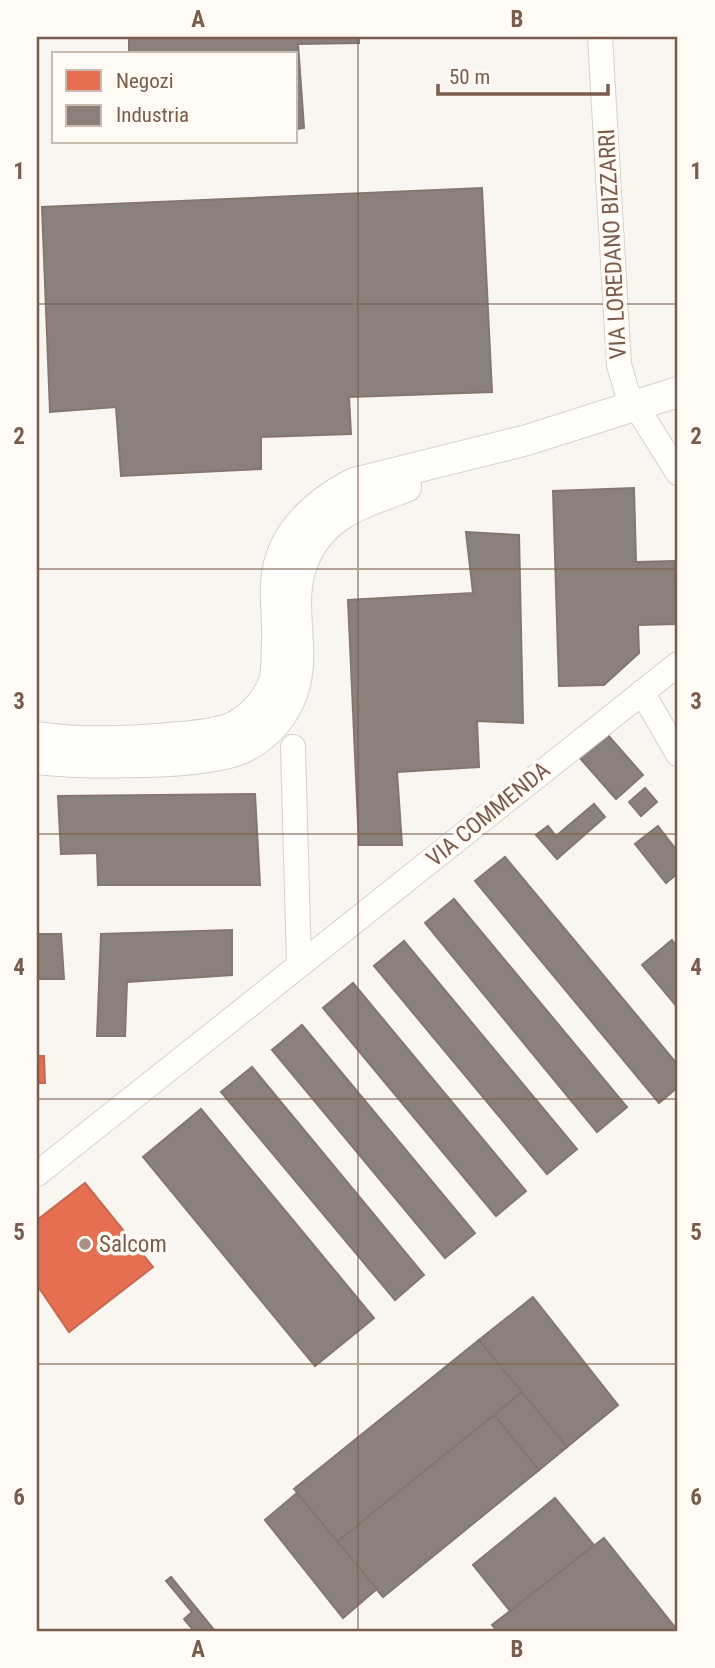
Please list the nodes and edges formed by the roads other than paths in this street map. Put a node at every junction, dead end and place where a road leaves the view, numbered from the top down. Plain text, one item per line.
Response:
1 (600, 37) edge
2 (678, 392) edge
3 (636, 405) junction
4 (527, 440) junction
5 (678, 474) edge
6 (678, 664) edge
7 (642, 692) junction
8 (37, 737) edge
9 (293, 747) dead end
10 (678, 754) edge
11 (37, 759) edge
12 (299, 965) junction
13 (37, 1174) edge

1 - 3 street, VIA LOREDANO BIZZARRI
2 - 3 street
3 - 4 street
3 - 5 street
4 - 8 street
4 - 11 street
6 - 7 street, VIA COMMENDA
7 - 10 street
7 - 12 street, VIA COMMENDA
9 - 12 street
12 - 13 street, VIA COMMENDA

